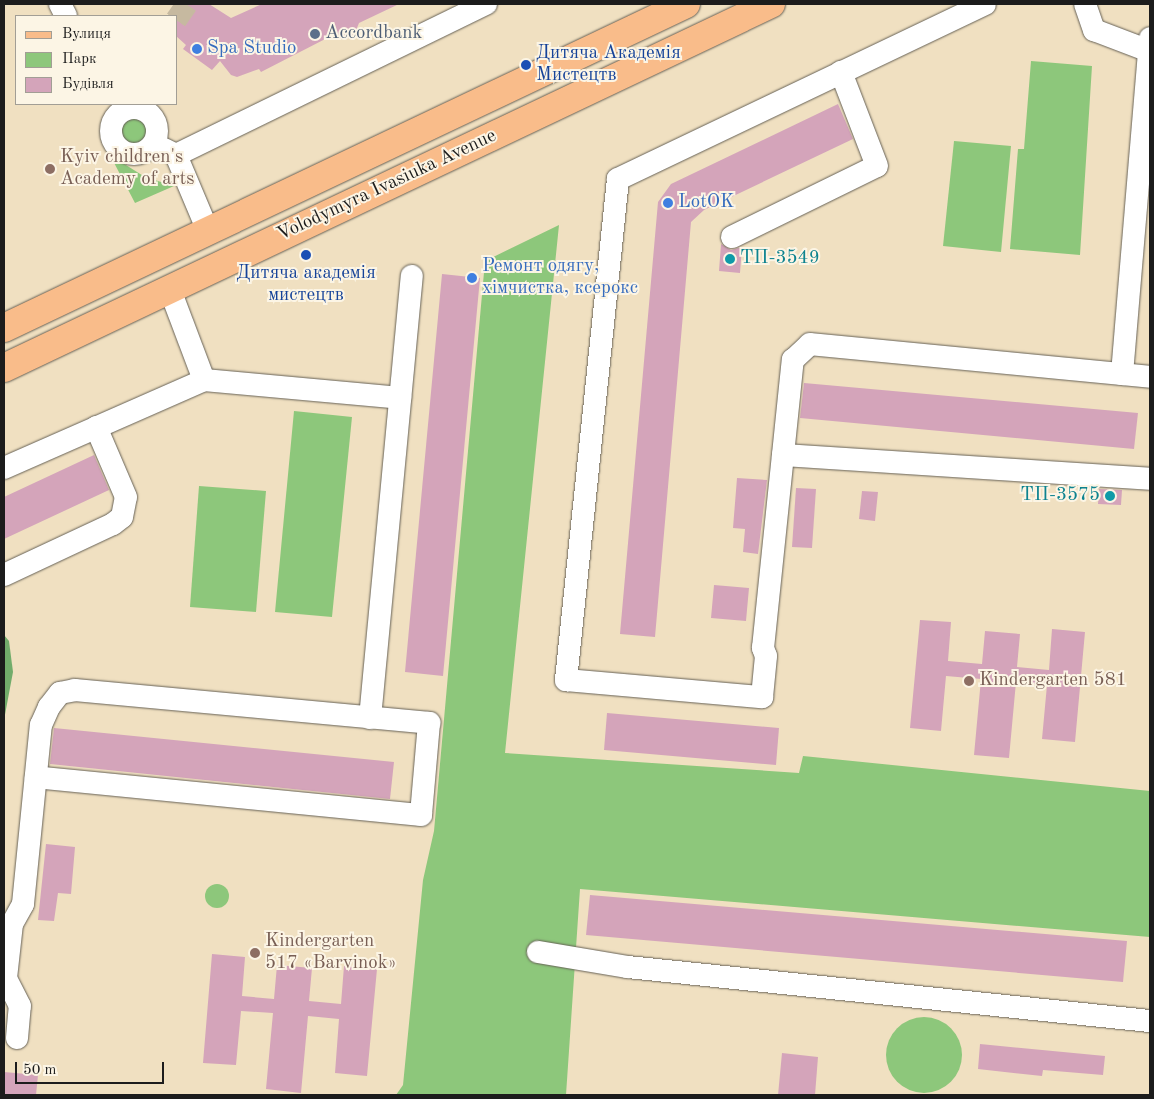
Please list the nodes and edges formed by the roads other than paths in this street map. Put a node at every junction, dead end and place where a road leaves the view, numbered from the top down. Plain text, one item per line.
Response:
1 (486, 4) edge
2 (686, 4) edge
3 (771, 4) edge
4 (985, 4) edge
5 (1085, 4) edge
6 (1150, 44) edge
7 (841, 72) junction
8 (120, 108) edge
9 (153, 144) junction
10 (176, 155) junction
11 (208, 231) junction
12 (732, 237) dead end
13 (222, 264) junction
14 (412, 276) dead end
15 (170, 290) junction
16 (4, 328) edge
17 (4, 368) edge
18 (1122, 374) junction
19 (1150, 377) edge
20 (204, 380) junction
21 (400, 398) junction
22 (96, 427) junction
23 (783, 455) junction
24 (4, 468) edge
25 (1150, 479) edge
26 (4, 575) edge
27 (370, 718) junction
28 (36, 777) junction
29 (538, 952) dead end
30 (1150, 1021) edge
31 (18, 1038) edge

1 - 10 lane
2 - 11 main road, Volodymyra Ivasiuka Avenue
3 - 13 main road, Volodymyra Ivasiuka Avenue
4 - 7 lane
5 - 6 lane
6 - 18 lane
7 - 12 lane
7 - 23 lane
8 - 9 lane
8 - 9 lane
9 - 10 lane
10 - 11 lane
11 - 13 main road
11 - 16 main road, Volodymyra Ivasiuka Avenue
13 - 15 main road, Volodymyra Ivasiuka Avenue
14 - 21 lane
15 - 17 main road, Volodymyra Ivasiuka Avenue
15 - 20 lane
18 - 19 lane
18 - 23 lane
20 - 21 lane
20 - 22 lane
21 - 27 lane
22 - 24 lane
22 - 26 lane
23 - 25 lane
27 - 28 lane
27 - 28 lane
28 - 31 lane
29 - 30 lane

